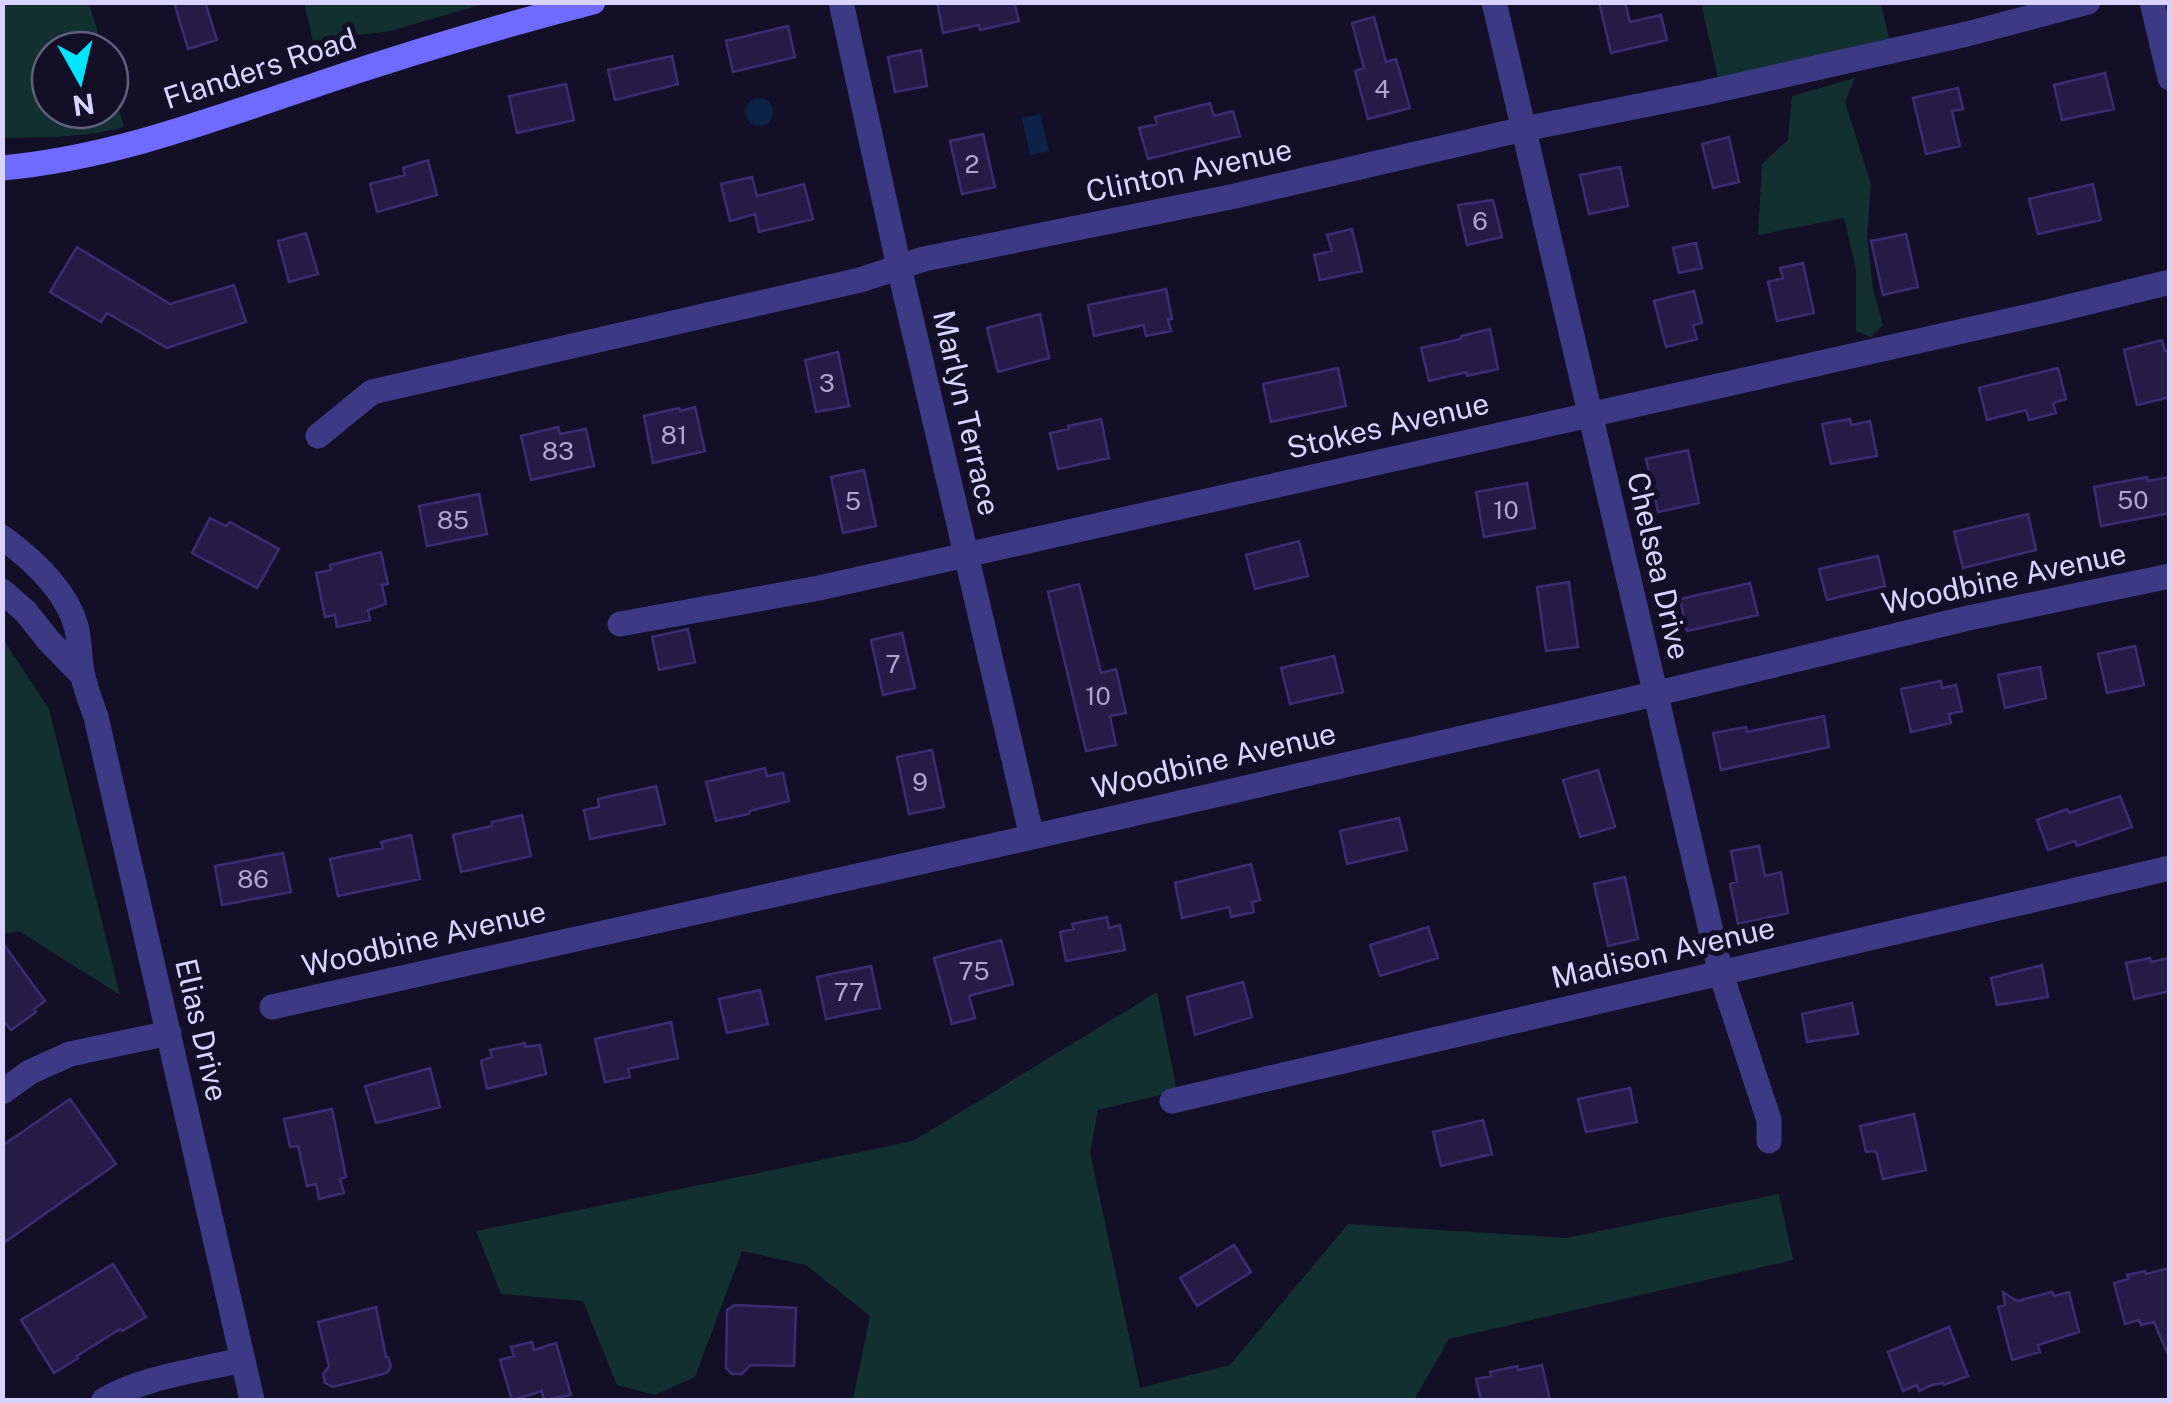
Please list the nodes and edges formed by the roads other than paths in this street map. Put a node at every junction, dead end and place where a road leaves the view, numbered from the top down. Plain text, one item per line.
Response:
1 (593, 2) edge
2 (840, 2) edge
3 (1494, 2) edge
4 (2088, 2) edge
5 (2152, 2) edge
6 (2170, 78) edge
7 (1524, 128) junction
8 (2, 168) edge
9 (899, 267) junction
10 (2170, 282) edge
11 (1590, 414) junction
12 (318, 436) dead end
13 (2, 537) edge
14 (966, 554) junction
15 (2170, 576) edge
16 (2, 591) edge
17 (620, 624) dead end
18 (82, 675) junction
19 (1654, 694) junction
20 (1032, 837) junction
21 (2170, 868) edge
22 (1721, 974) junction
23 (272, 1007) dead end
24 (169, 1033) junction
25 (2, 1092) edge
26 (1172, 1102) dead end
27 (1769, 1141) dead end
28 (241, 1360) junction
29 (104, 1400) edge
30 (252, 1400) edge

1 - 8 main road, Flanders Road
2 - 9 street, Marlyn Terrace
3 - 7 street, Chelsea Drive
4 - 7 street, Clinton Avenue
5 - 6 street
7 - 9 street, Clinton Avenue
7 - 11 street, Chelsea Drive
9 - 12 street, Clinton Avenue
9 - 14 street, Marlyn Terrace
10 - 11 street, Stokes Avenue
11 - 14 street, Stokes Avenue
11 - 19 street, Chelsea Drive
13 - 18 street, Elias Drive
14 - 17 street, Stokes Avenue
14 - 20 street, Marlyn Terrace
15 - 19 street, Woodbine Avenue
16 - 18 street, Elias Drive
18 - 24 street, Elias Drive
19 - 20 street, Woodbine Avenue
19 - 22 street, Chelsea Drive
20 - 23 street, Woodbine Avenue
21 - 22 street, Madison Avenue
22 - 26 street, Madison Avenue
22 - 27 street, Chelsea Drive
24 - 25 street
24 - 28 street, Elias Drive
28 - 29 street
28 - 30 street, Elias Drive

